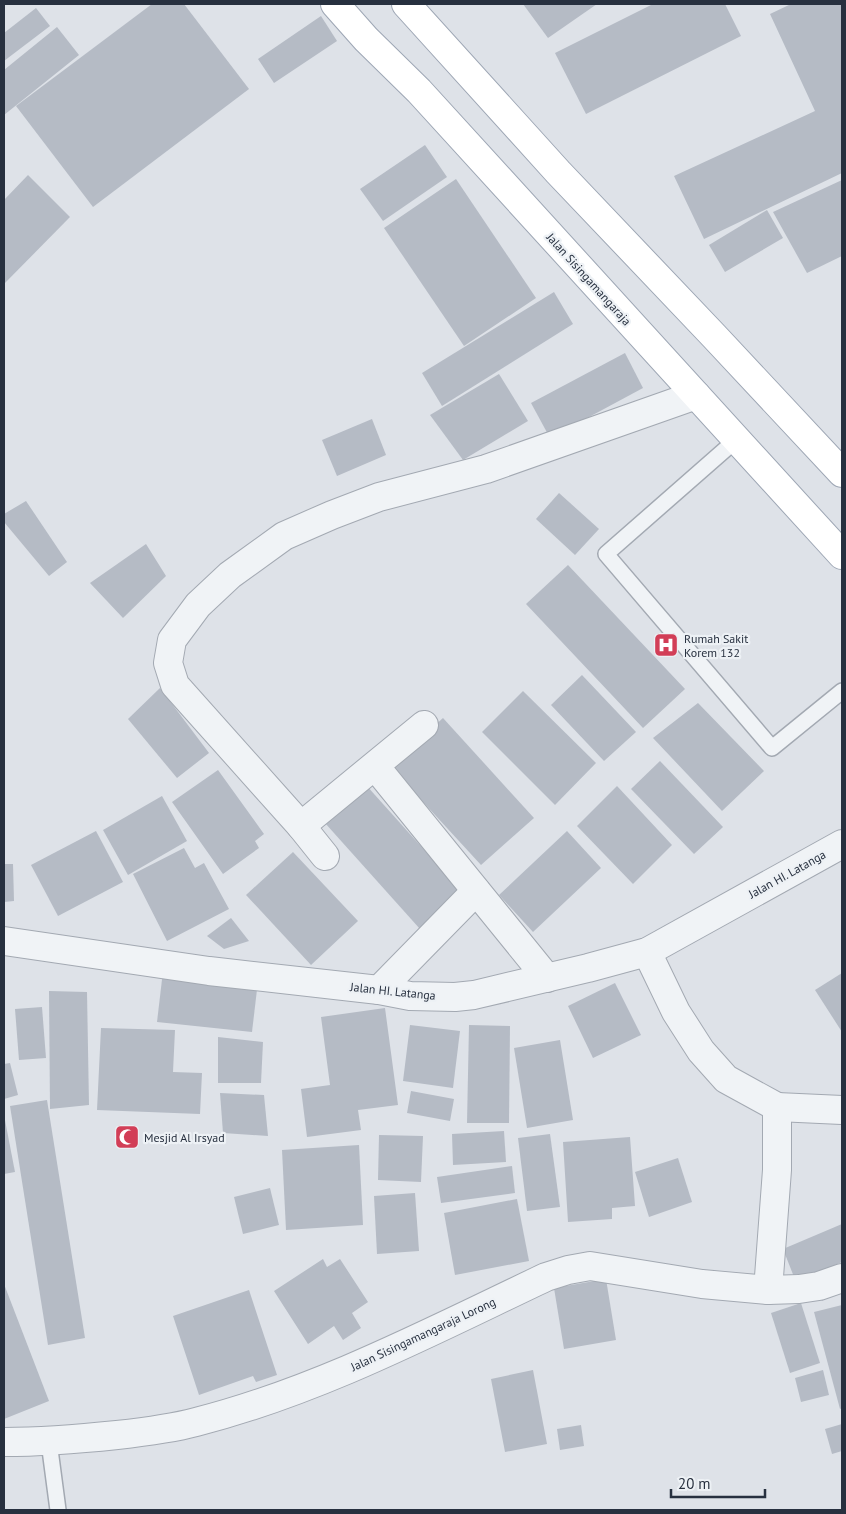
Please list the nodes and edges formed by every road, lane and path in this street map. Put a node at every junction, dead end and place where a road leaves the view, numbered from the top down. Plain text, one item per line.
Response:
1 (335, 4) edge
2 (406, 4) edge
3 (696, 395) junction
4 (736, 440) junction
5 (842, 473) edge
6 (842, 555) edge
7 (842, 691) edge
8 (424, 725) dead end
9 (375, 766) junction
10 (301, 826) junction
11 (842, 844) edge
12 (325, 856) dead end
13 (476, 890) junction
14 (4, 941) edge
15 (647, 952) junction
16 (547, 978) junction
17 (379, 990) junction
18 (776, 1107) junction
19 (842, 1110) edge
20 (842, 1278) edge
21 (768, 1290) junction
22 (4, 1442) edge
23 (48, 1442) junction
24 (58, 1510) edge

1 - 3 main road, Jalan Sisingamangaraja
2 - 5 main road
3 - 4 main road, Jalan Sisingamangaraja
3 - 10 street
4 - 6 main road, Jalan Sisingamangaraja
4 - 7 lane
8 - 9 street
9 - 10 street
9 - 13 street
10 - 12 street
11 - 15 street, Jalan HI. Latanga
13 - 16 street
13 - 17 street
14 - 17 street, Jalan HI. Latanga
15 - 16 street, Jalan HI. Latanga
15 - 18 street
16 - 17 street, Jalan HI. Latanga
18 - 19 street
18 - 21 street
20 - 21 street, Jalan Sisingamangaraja Lorong
21 - 23 street, Jalan Sisingamangaraja Lorong
22 - 23 street, Jalan Sisingamangaraja Lorong
23 - 24 lane

